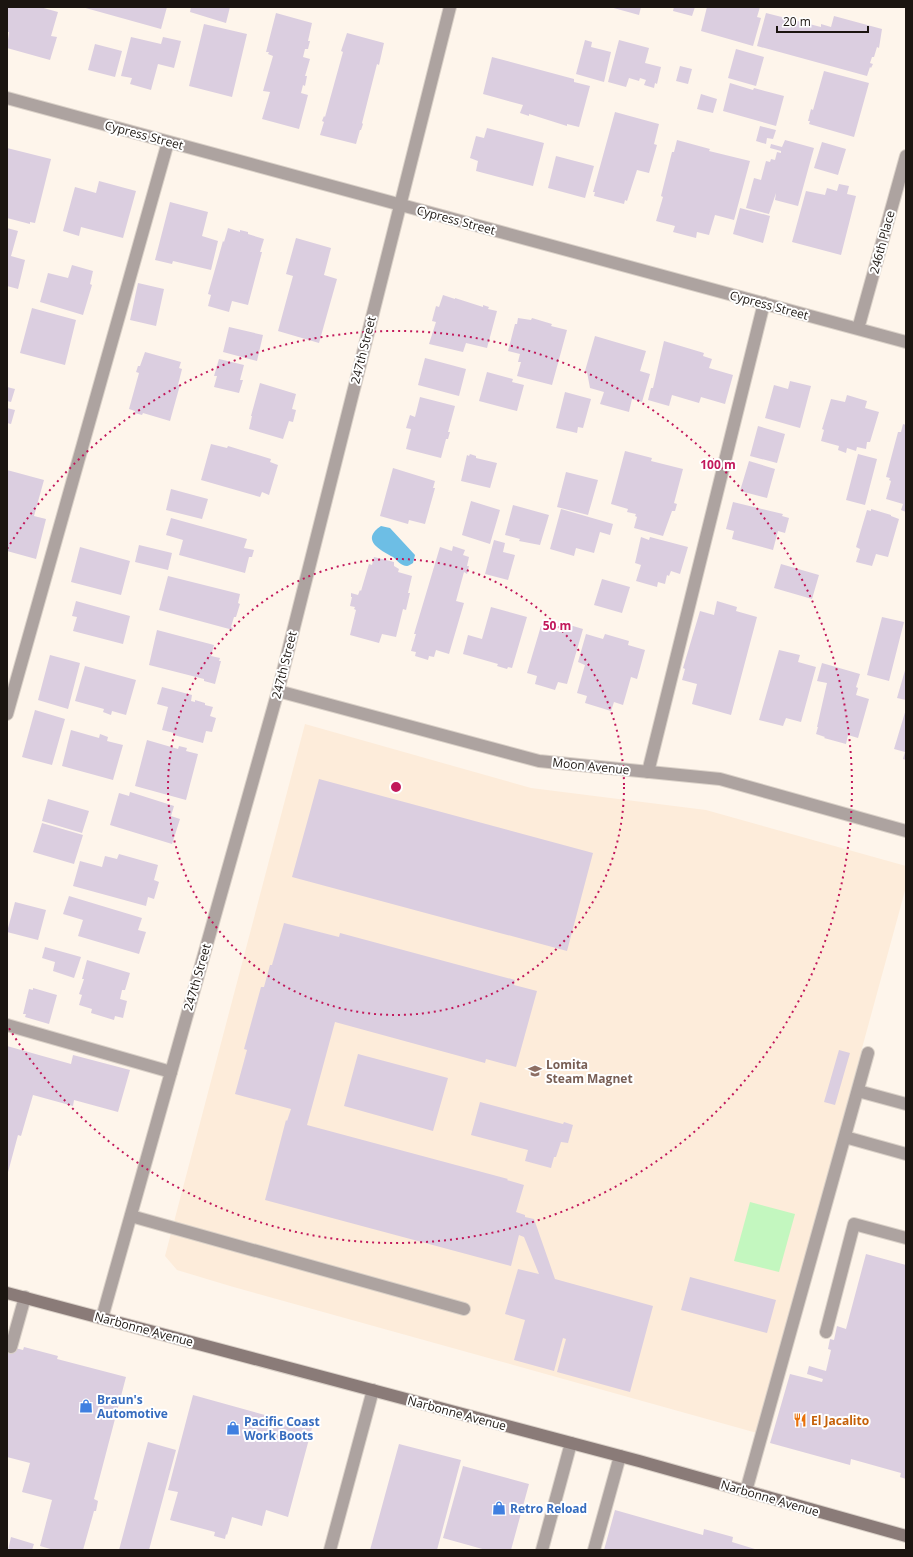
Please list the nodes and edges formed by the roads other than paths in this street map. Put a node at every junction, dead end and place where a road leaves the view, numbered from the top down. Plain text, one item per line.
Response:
1 (450, 7) edge
2 (7, 98) edge
3 (168, 142) junction
4 (906, 156) edge
5 (400, 205) junction
6 (764, 303) junction
7 (858, 329) junction
8 (906, 342) edge
9 (278, 691) junction
10 (7, 714) edge
11 (648, 772) junction
12 (906, 831) edge
13 (7, 1025) edge
14 (868, 1054) dead end
15 (171, 1072) junction
16 (858, 1091) junction
17 (906, 1104) edge
18 (845, 1137) junction
19 (906, 1154) edge
20 (131, 1216) junction
21 (906, 1238) edge
22 (7, 1293) edge
23 (25, 1297) junction
24 (464, 1309) dead end
25 (102, 1318) junction
26 (826, 1332) dead end
27 (11, 1347) dead end
28 (373, 1390) junction
29 (571, 1443) junction
30 (620, 1456) junction
31 (746, 1491) junction
32 (906, 1536) edge
33 (330, 1550) edge
34 (542, 1550) edge
35 (594, 1550) edge

1 - 5 street, 247th Street
2 - 3 street, Cypress Street
3 - 5 street, Cypress Street
3 - 10 street
4 - 7 street, 246th Place
5 - 6 street, Cypress Street
5 - 9 street, 247th Street
6 - 7 street, Cypress Street
6 - 11 street
7 - 8 street, Cypress Street
9 - 11 street, Moon Avenue
9 - 15 street, 247th Street
11 - 12 street, Moon Avenue
13 - 15 street
14 - 16 street
15 - 20 street, 247th Street
16 - 17 street
16 - 18 street
18 - 19 street
18 - 31 street
20 - 24 street
20 - 25 street, 247th Street
21 - 26 street
22 - 23 main road, Narbonne Avenue
23 - 25 main road, Narbonne Avenue
23 - 27 street
25 - 28 main road, Narbonne Avenue
28 - 29 main road, Narbonne Avenue
28 - 33 street
29 - 30 main road, Narbonne Avenue
29 - 34 street
30 - 31 main road, Narbonne Avenue
30 - 35 street
31 - 32 main road, Narbonne Avenue

